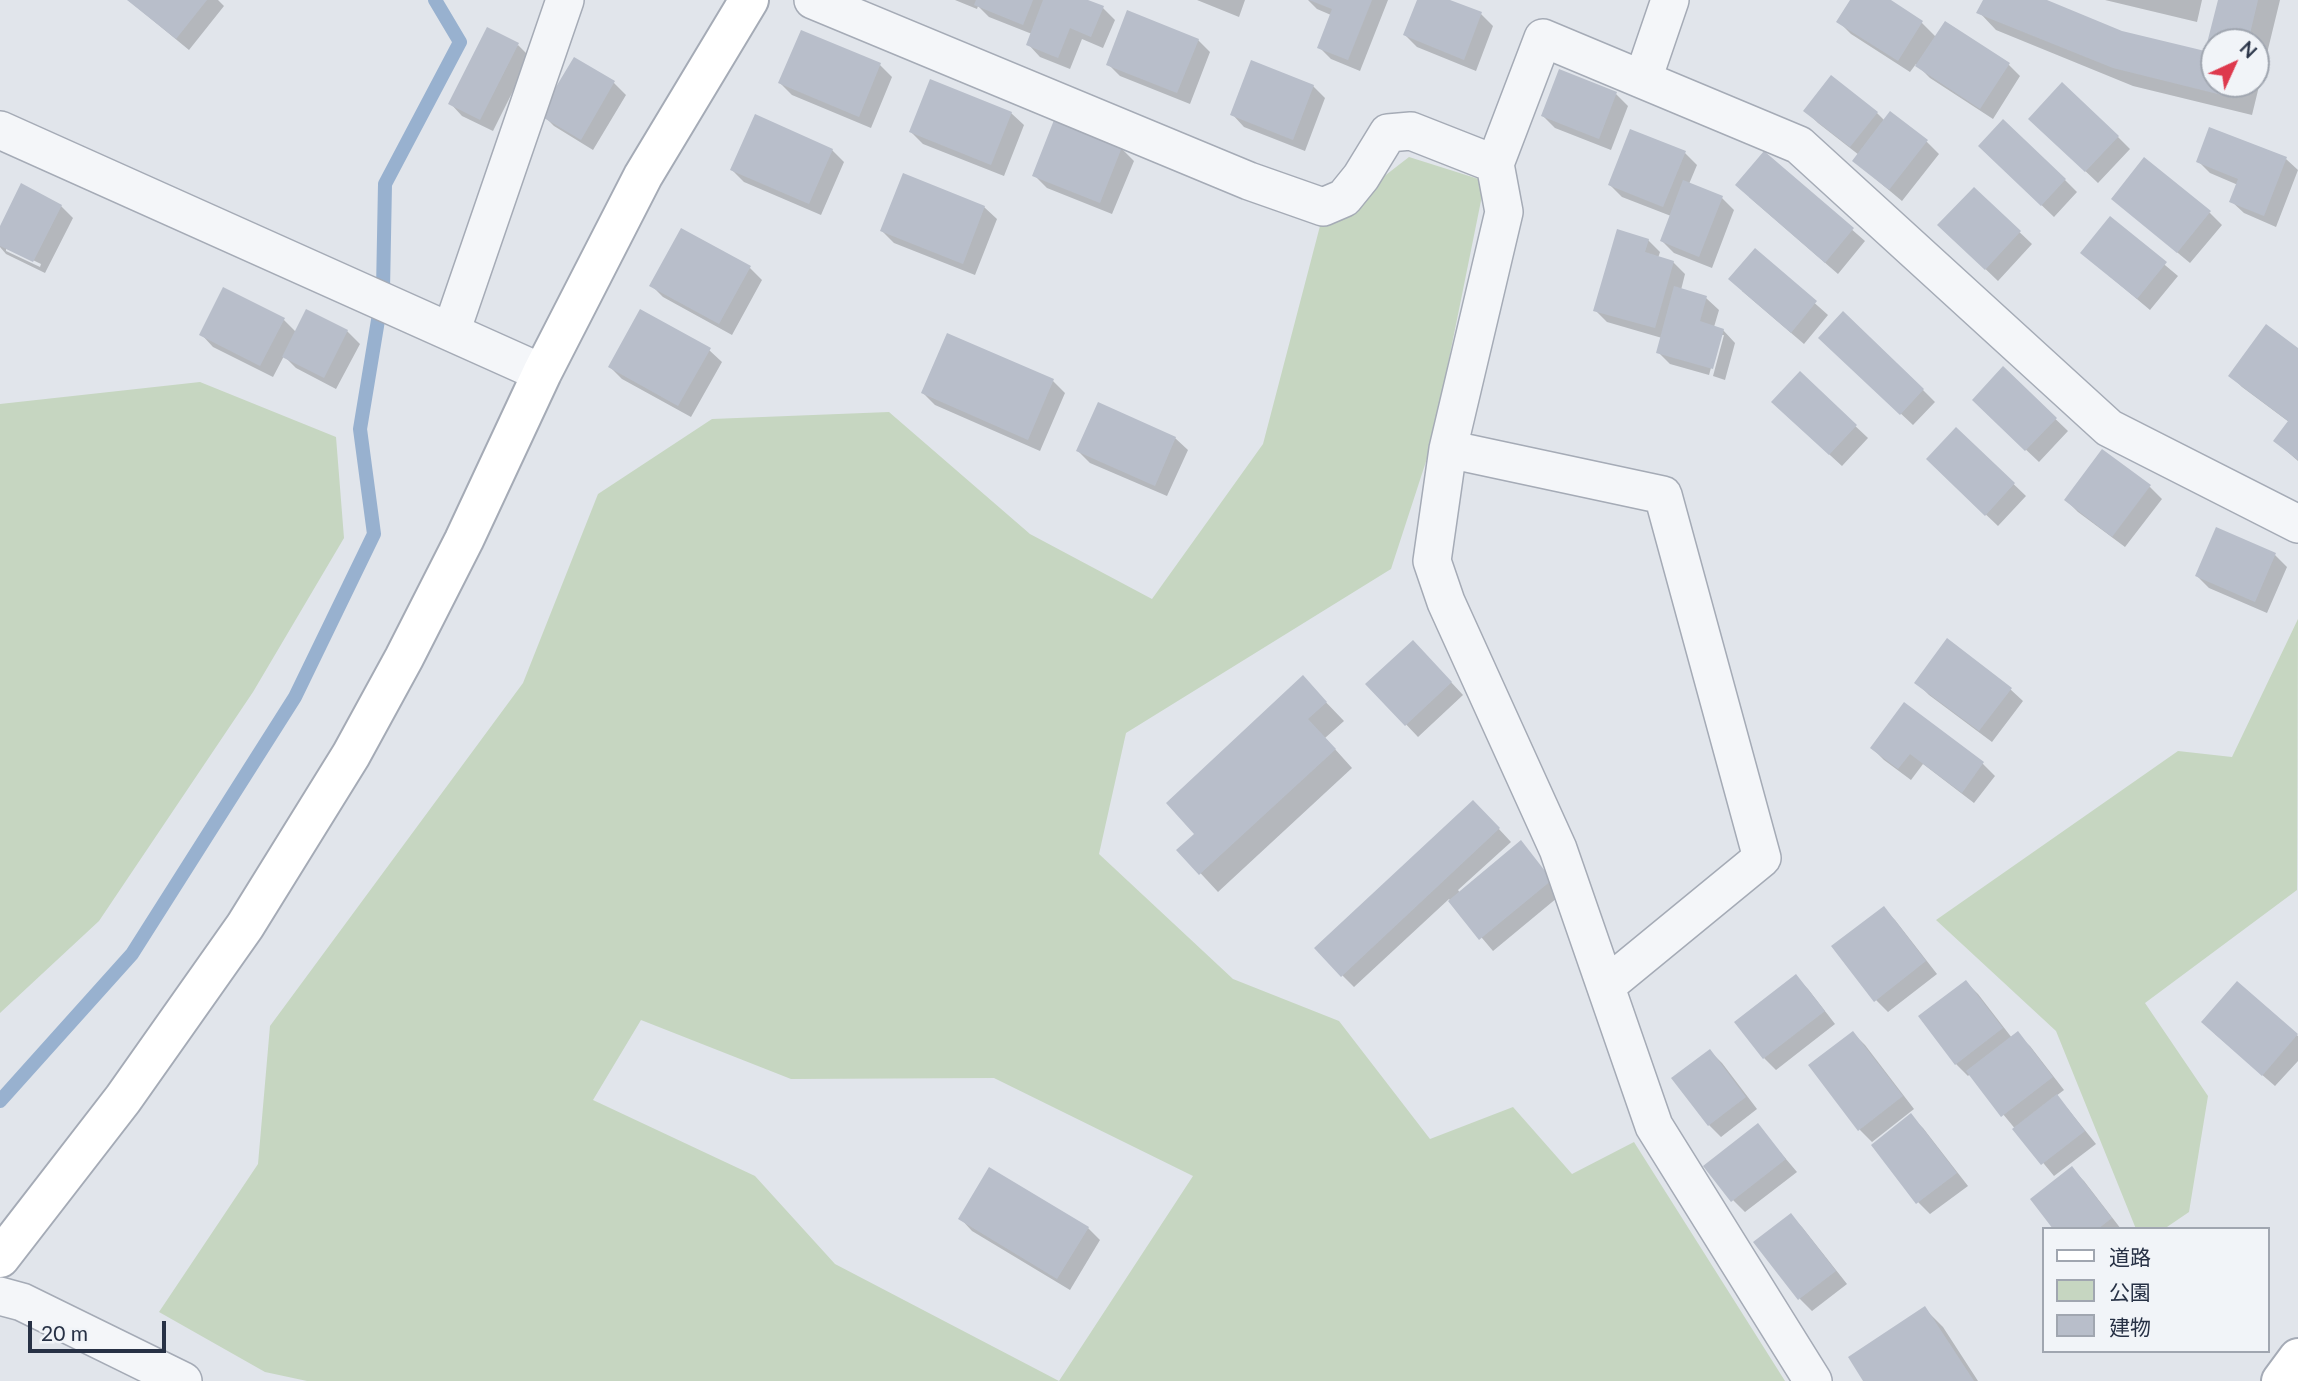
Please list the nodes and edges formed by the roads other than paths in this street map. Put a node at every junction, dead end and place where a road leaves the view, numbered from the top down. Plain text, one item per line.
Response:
1 (565, 0) edge
2 (749, 0) edge
3 (813, 0) edge
4 (1670, 0) edge
5 (1643, 79) junction
6 (0, 130) edge
7 (1495, 164) junction
8 (451, 332) junction
9 (542, 373) junction
10 (1448, 449) junction
11 (2298, 524) edge
12 (1606, 986) junction
13 (0, 1258) edge
14 (0, 1296) edge
15 (2298, 1358) edge
16 (183, 1381) edge
17 (1813, 1381) edge
18 (2281, 1381) edge

1 - 8 street
2 - 9 street
3 - 7 street
4 - 5 street
5 - 7 street
5 - 11 street
6 - 8 street
7 - 10 street
8 - 9 street
9 - 13 street
10 - 12 street
10 - 12 street
12 - 17 street
14 - 16 street
15 - 18 street

